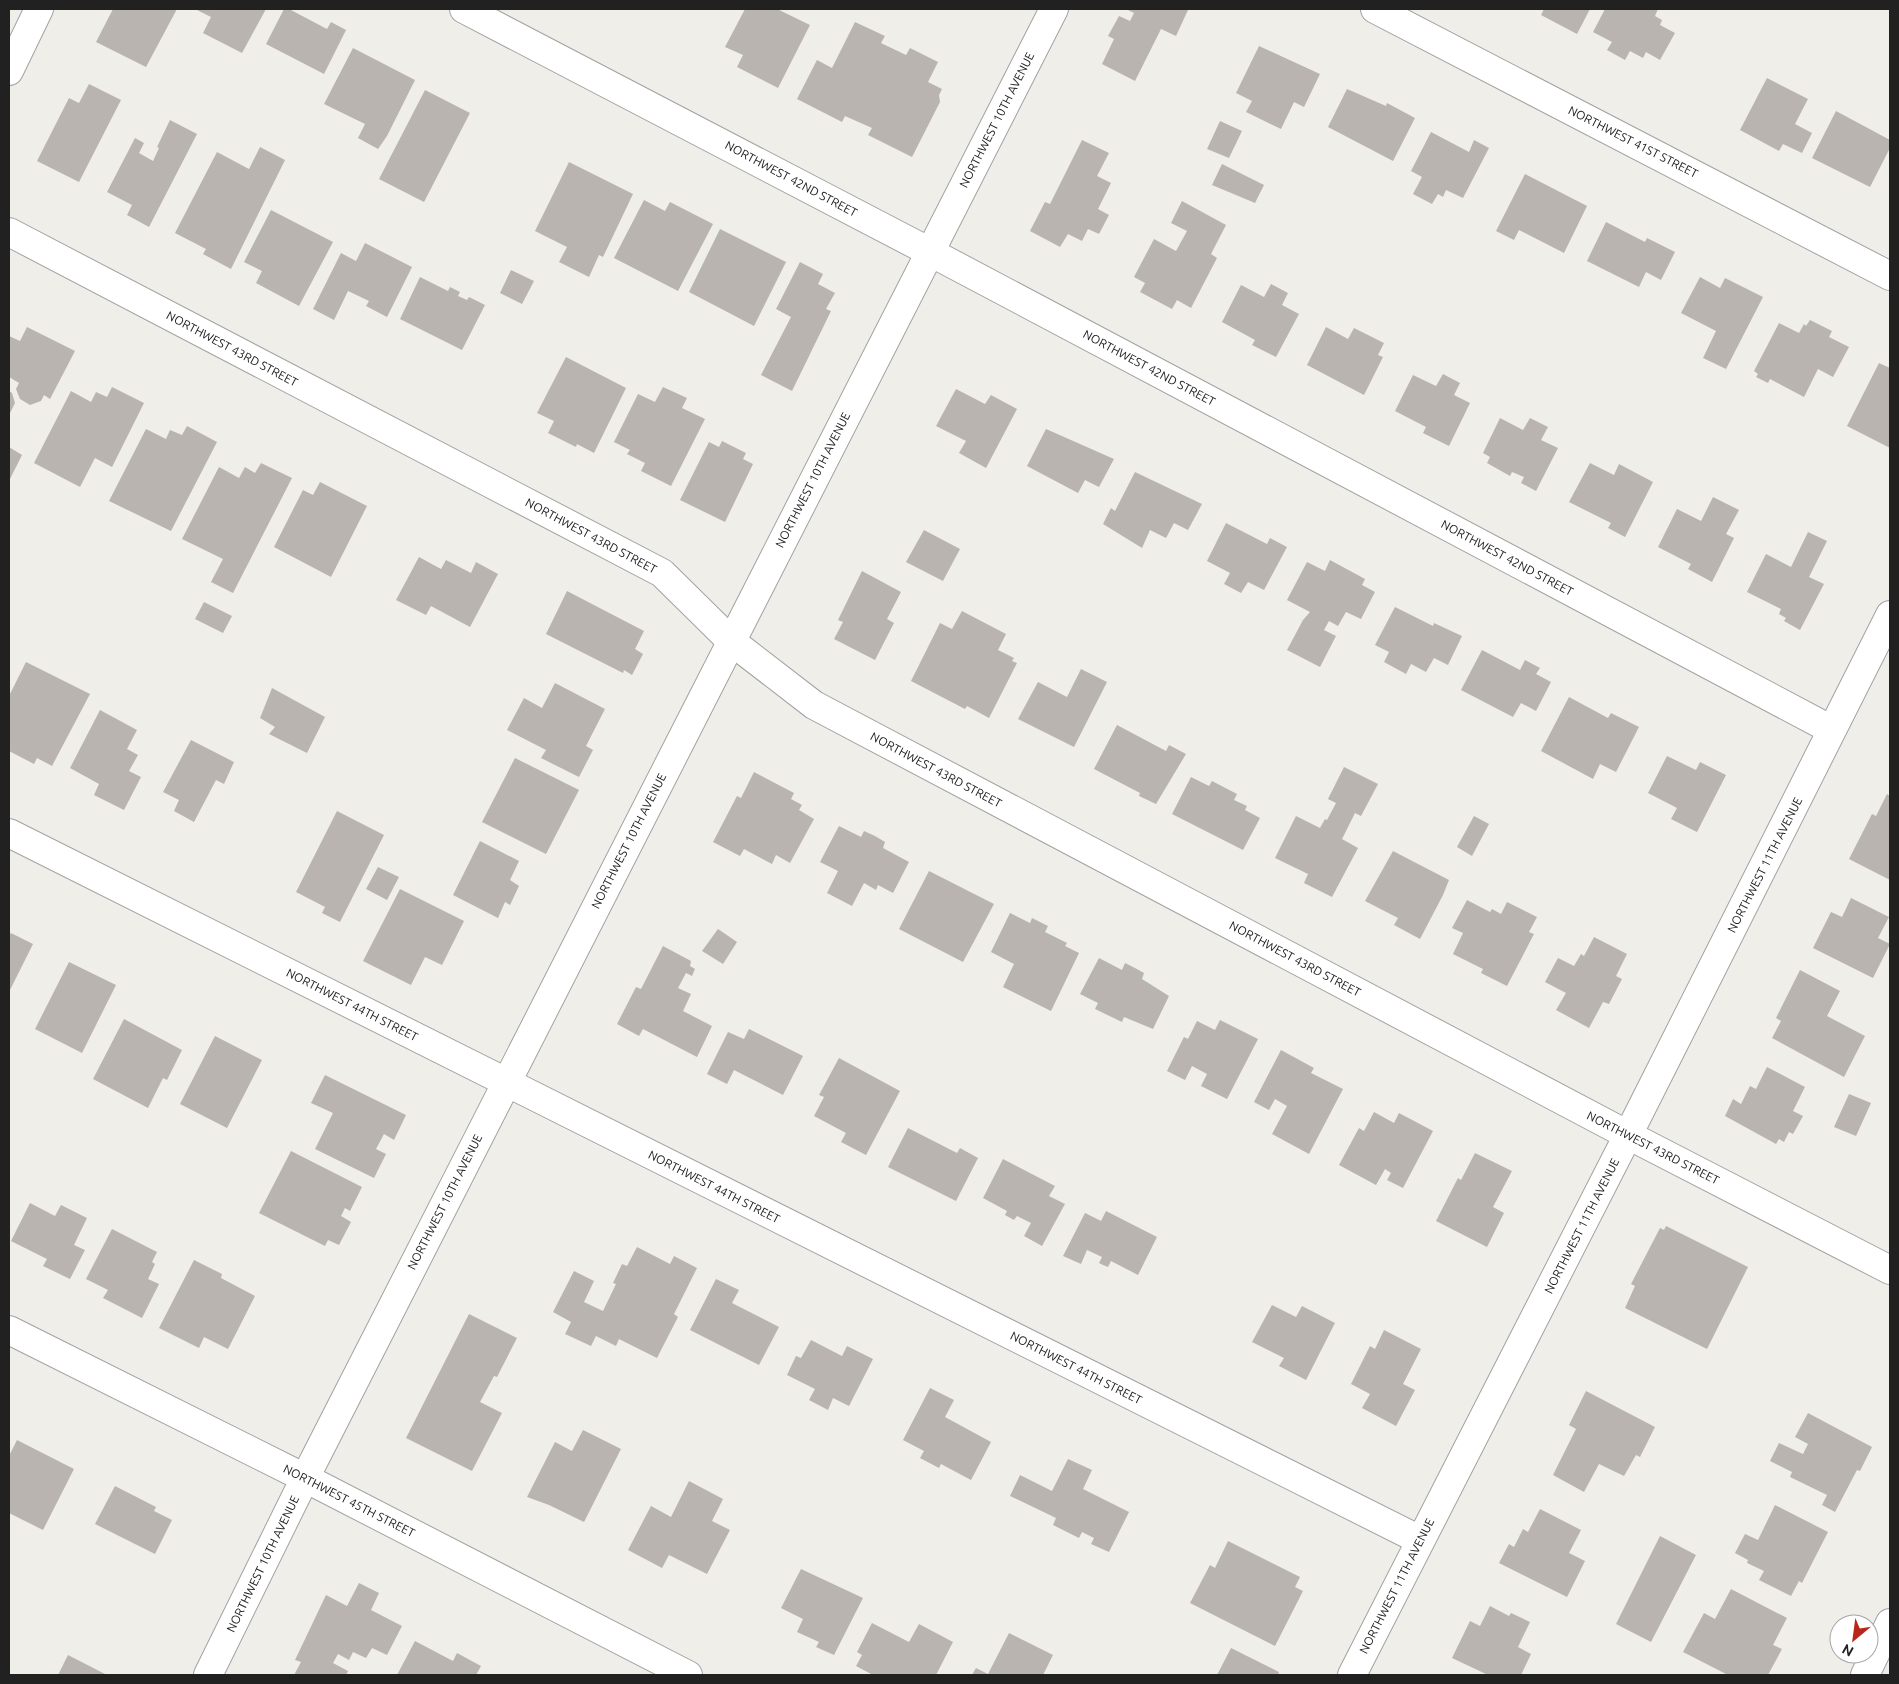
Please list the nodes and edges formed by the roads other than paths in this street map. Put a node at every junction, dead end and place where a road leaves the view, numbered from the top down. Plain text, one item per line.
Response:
1 (39, 9) edge
2 (464, 9) edge
3 (1054, 9) edge
4 (1375, 9) edge
5 (9, 71) edge
6 (9, 232) edge
7 (930, 252) junction
8 (1890, 276) edge
9 (1890, 615) edge
10 (731, 641) junction
11 (1832, 730) junction
12 (9, 833) edge
13 (506, 1082) junction
14 (1628, 1135) junction
15 (1890, 1270) edge
16 (9, 1330) edge
17 (305, 1478) junction
18 (1420, 1540) junction
19 (1890, 1624) edge
20 (675, 1672) edge
21 (208, 1675) edge
22 (1352, 1675) edge
23 (1865, 1675) edge

1 - 5 street
2 - 7 street, NORTHWEST 42ND STREET
3 - 7 street, NORTHWEST 10TH AVENUE
4 - 8 street, NORTHWEST 41ST STREET
6 - 10 street, NORTHWEST 43RD STREET
7 - 10 street, NORTHWEST 10TH AVENUE
7 - 11 street, NORTHWEST 42ND STREET
9 - 11 street, NORTHWEST 11TH AVENUE
10 - 13 street, NORTHWEST 10TH AVENUE
10 - 14 street, NORTHWEST 43RD STREET
11 - 14 street, NORTHWEST 11TH AVENUE
12 - 13 street, NORTHWEST 44TH STREET
13 - 17 street, NORTHWEST 10TH AVENUE
13 - 18 street, NORTHWEST 44TH STREET
14 - 15 street, NORTHWEST 43RD STREET
14 - 18 street, NORTHWEST 11TH AVENUE
16 - 17 street, NORTHWEST 45TH STREET
17 - 20 street, NORTHWEST 45TH STREET
17 - 21 street, NORTHWEST 10TH AVENUE
18 - 22 street, NORTHWEST 11TH AVENUE
19 - 23 street

